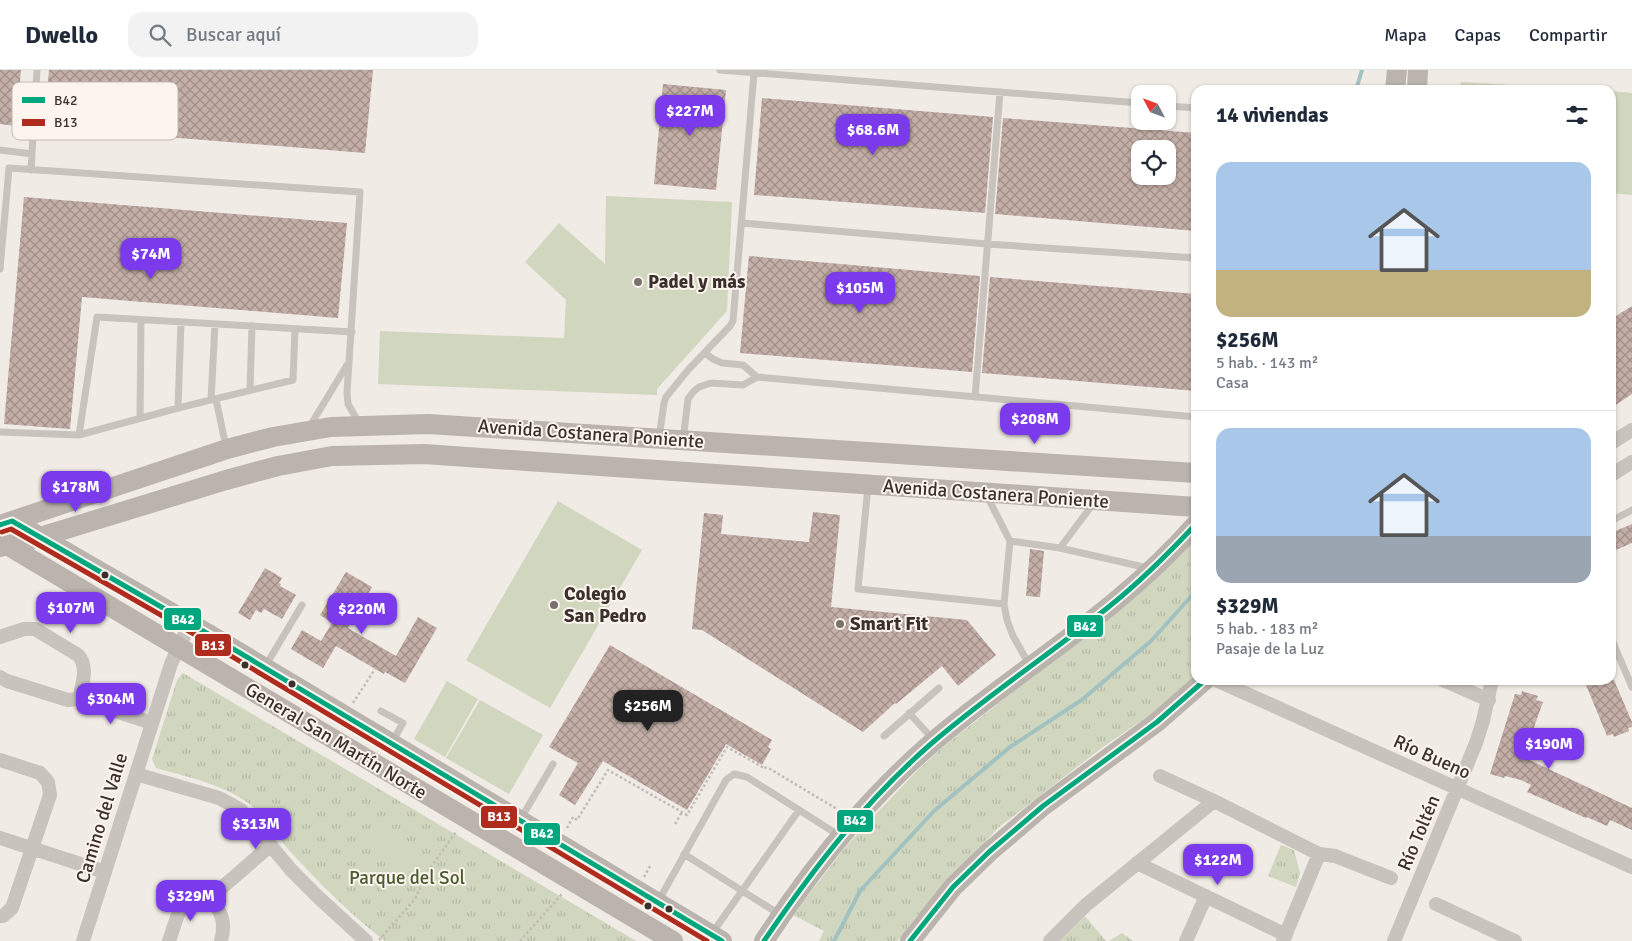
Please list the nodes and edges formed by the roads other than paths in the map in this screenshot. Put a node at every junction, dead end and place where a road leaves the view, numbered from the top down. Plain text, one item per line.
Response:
1 (720, 70) edge
2 (1397, 70) edge
3 (1418, 70) edge
4 (754, 73) junction
5 (1396, 85) edge
6 (1417, 85) edge
7 (1000, 92) junction
8 (1131, 102) edge
9 (1176, 107) edge
10 (1191, 108) edge
11 (33, 140) edge
12 (0, 150) edge
13 (32, 154) junction
14 (31, 170) junction
15 (742, 223) junction
16 (988, 244) junction
17 (1191, 258) edge
18 (0, 268) edge
19 (141, 320) junction
20 (181, 322) junction
21 (215, 324) junction
22 (252, 326) junction
23 (295, 329) junction
24 (352, 332) junction
25 (705, 353) junction
26 (349, 363) junction
27 (757, 377) junction
28 (250, 390) junction
29 (974, 397) junction
30 (213, 399) junction
31 (178, 408) junction
32 (1191, 417) edge
33 (140, 418) junction
34 (360, 426) junction
35 (1632, 430) edge
36 (307, 431) junction
37 (0, 432) edge
38 (79, 435) junction
39 (659, 439) junction
40 (683, 440) junction
41 (1616, 440) edge
42 (227, 449) junction
43 (1632, 462) edge
44 (1616, 472) edge
45 (1191, 473) edge
46 (868, 485) junction
47 (100, 492) junction
48 (986, 493) junction
49 (1095, 501) junction
50 (1191, 507) edge
51 (1632, 510) edge
52 (110, 516) junction
53 (1616, 518) edge
54 (6, 523) edge
55 (1191, 529) edge
56 (40, 537) junction
57 (1010, 541) junction
58 (2, 544) edge
59 (1060, 548) junction
60 (1153, 570) junction
61 (1004, 604) junction
62 (302, 605) dead end
63 (190, 623) junction
64 (0, 637) edge
65 (178, 647) junction
66 (1616, 650) edge
67 (1031, 667) junction
68 (265, 668) junction
69 (0, 677) edge
70 (1199, 685) edge
71 (1227, 685) edge
72 (1454, 685) edge
73 (1491, 685) edge
74 (939, 688) dead end
75 (1632, 688) edge
76 (79, 699) junction
77 (1488, 700) junction
78 (381, 710) dead end
79 (909, 713) junction
80 (152, 723) junction
81 (884, 736) dead end
82 (934, 741) junction
83 (391, 744) junction
84 (0, 760) edge
85 (553, 764) dead end
86 (136, 774) junction
87 (1160, 776) dead end
88 (1458, 789) junction
89 (1214, 801) junction
90 (799, 810) junction
91 (520, 820) junction
92 (840, 836) junction
93 (0, 838) edge
94 (271, 845) junction
95 (33, 849) junction
96 (684, 854) junction
97 (1319, 854) junction
98 (1137, 863) junction
99 (1632, 867) edge
100 (105, 872) junction
101 (1391, 878) dead end
102 (742, 891) junction
103 (1206, 896) junction
104 (210, 898) junction
105 (658, 903) junction
106 (1436, 904) dead end
107 (0, 916) edge
108 (781, 916) junction
109 (716, 938) edge
110 (1284, 938) edge
111 (1501, 938) edge
112 (83, 941) edge
113 (169, 941) edge
114 (220, 941) edge
115 (366, 941) edge
116 (672, 941) edge
117 (764, 941) edge
118 (910, 941) edge
119 (1050, 941) edge
120 (1186, 941) edge
121 (1394, 941) edge
122 (1515, 941) edge

1 - 4 lane
2 - 5 street
3 - 6 street
4 - 7 lane
4 - 15 lane
7 - 8 lane
7 - 16 lane
9 - 10 lane
11 - 13 lane
12 - 13 lane
13 - 14 lane
14 - 18 lane
14 - 24 lane
15 - 16 lane
15 - 25 lane
16 - 17 lane
16 - 29 lane
19 - 20 lane
19 - 33 lane
19 - 38 lane
20 - 21 lane
20 - 31 lane
21 - 22 lane
21 - 30 lane
22 - 23 lane
22 - 28 lane
23 - 24 lane
23 - 28 lane
24 - 26 lane
25 - 27 lane
25 - 39 lane
26 - 34 lane
26 - 36 lane
27 - 29 lane
27 - 40 lane
28 - 30 lane
29 - 32 lane
30 - 31 lane
30 - 42 lane
31 - 33 lane
33 - 38 lane
34 - 36 street, Avenida Costanera Poniente
34 - 39 street, Avenida Costanera Poniente
35 - 41 street
36 - 42 street, Avenida Costanera Poniente
37 - 38 lane
39 - 40 street, Avenida Costanera Poniente
40 - 45 street, Avenida Costanera Poniente
42 - 47 street, Avenida Costanera Poniente
43 - 44 street
46 - 48 street, Avenida Costanera Poniente
46 - 52 street, Avenida Costanera Poniente
46 - 61 lane
47 - 52 street
47 - 54 street, Avenida Costanera Poniente
48 - 49 street, Avenida Costanera Poniente
48 - 57 lane
49 - 50 street, Avenida Costanera Poniente
49 - 59 lane
51 - 53 lane
52 - 56 street, Avenida Costanera Poniente
54 - 56 street, General San Martín Norte
55 - 60 street
56 - 58 street, Avenida Costanera Poniente
56 - 63 street, General San Martín Norte
57 - 59 lane
57 - 61 lane
58 - 65 street, General San Martín Norte
59 - 60 lane
60 - 67 street
61 - 67 lane
62 - 68 lane
63 - 65 street, Camino del Valle
63 - 68 street, General San Martín Norte
64 - 76 street
65 - 80 street, Camino del Valle
65 - 116 street, General San Martín Norte
66 - 75 lane
67 - 82 street
68 - 83 street, General San Martín Norte
69 - 76 street
70 - 118 street
71 - 88 street, Río Bueno
72 - 77 street
73 - 77 street, Río Toltén
74 - 79 lane
76 - 80 street
77 - 88 street, Río Toltén
78 - 83 lane
79 - 81 lane
79 - 82 lane
80 - 86 street, Camino del Valle
82 - 92 street
83 - 91 street, General San Martín Norte
84 - 95 street
85 - 91 lane
86 - 94 street
86 - 100 street, Camino del Valle
87 - 89 street
88 - 99 street, Río Bueno
88 - 121 street, Río Toltén
89 - 97 street
89 - 98 street
90 - 92 lane
90 - 96 lane
90 - 102 lane
91 - 105 street, General San Martín Norte
92 - 108 street
93 - 95 street
94 - 104 street
94 - 115 street
95 - 100 street
95 - 107 street
96 - 102 lane
96 - 105 lane
97 - 101 street
97 - 110 street
98 - 103 street
98 - 119 street
100 - 112 street, Camino del Valle
102 - 108 lane
102 - 109 lane
103 - 110 street
103 - 120 street
104 - 113 street
104 - 114 street
105 - 109 street, General San Martín Norte
106 - 111 street
108 - 117 street
111 - 122 street

